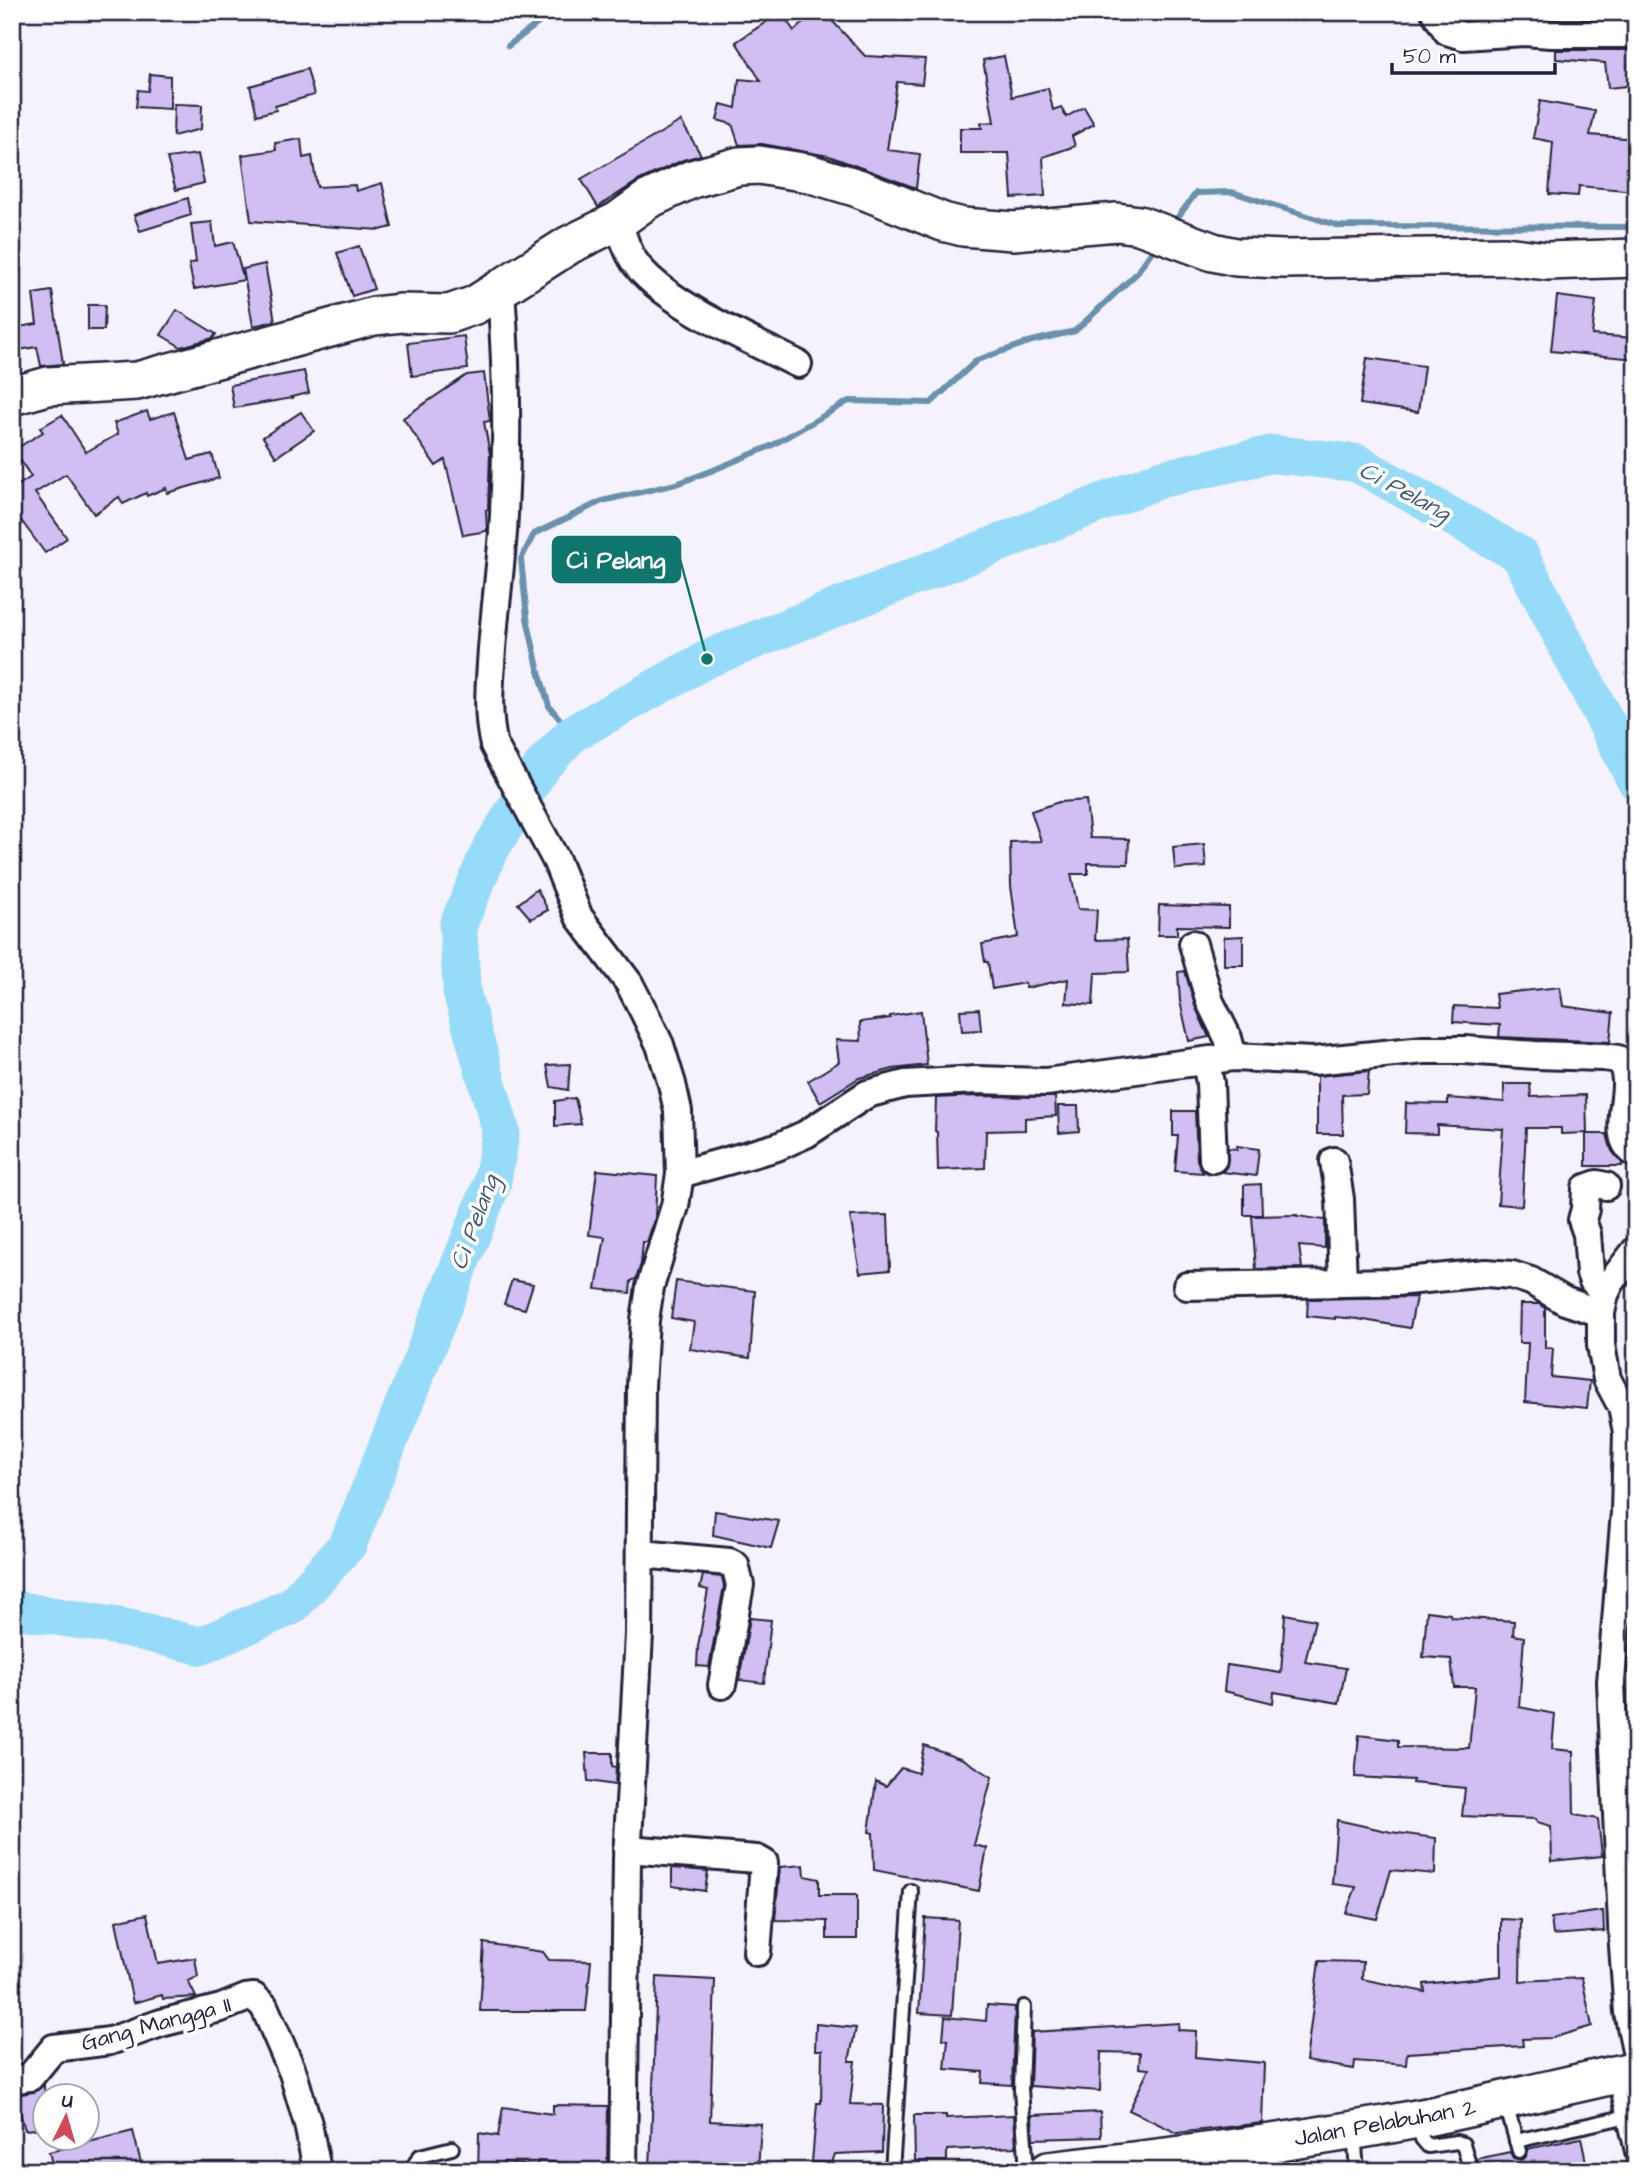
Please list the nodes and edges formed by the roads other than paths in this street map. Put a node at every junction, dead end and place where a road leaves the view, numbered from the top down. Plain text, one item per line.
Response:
1 (1435, 12) edge
2 (1636, 34) edge
3 (618, 221) junction
4 (1636, 258) edge
5 (501, 290) junction
6 (798, 364) dead end
7 (12, 396) edge
8 (1194, 944) dead end
9 (1233, 1057) junction
10 (1206, 1062) junction
11 (1636, 1154) edge
12 (1213, 1159) dead end
13 (1334, 1161) dead end
14 (680, 1174) junction
15 (1606, 1186) dead end
16 (1636, 1250) edge
17 (1343, 1283) junction
18 (1187, 1286) dead end
19 (1603, 1304) junction
20 (1630, 1415) edge
21 (641, 1554) junction
22 (1624, 1649) edge
23 (722, 1685) dead end
24 (627, 1849) junction
25 (911, 1891) dead end
26 (757, 1952) dead end
27 (1024, 2007) dead end
28 (1629, 2065) edge
29 (12, 2080) edge
30 (1505, 2099) junction
31 (1624, 2117) junction
32 (1418, 2119) junction
33 (1353, 2130) junction
34 (452, 2148) dead end
35 (1636, 2169) edge
36 (317, 2170) edge
37 (410, 2171) edge
38 (623, 2171) edge
39 (892, 2171) edge
40 (1027, 2171) edge
41 (1048, 2171) edge
42 (1357, 2171) edge
43 (1471, 2171) edge

1 - 2 street
3 - 4 street
3 - 5 street
3 - 6 street
5 - 7 street
5 - 14 street
8 - 9 street
9 - 10 street
9 - 11 street
10 - 12 street
10 - 14 street
13 - 17 street
14 - 21 street
15 - 19 street
16 - 19 street
17 - 18 street
17 - 19 street
19 - 20 street
20 - 22 street
21 - 23 street
21 - 24 street
22 - 28 street
24 - 26 street
24 - 38 street
25 - 39 lane
27 - 40 lane
28 - 30 street, Jalan Pelabuhan 2
28 - 31 lane
29 - 36 street, Gang Mangga II
30 - 31 lane
30 - 32 street, Jalan Pelabuhan 2
31 - 35 lane
32 - 33 street, Jalan Pelabuhan 2
32 - 43 lane
33 - 41 street, Jalan Pelabuhan 2
33 - 42 lane
34 - 37 lane

